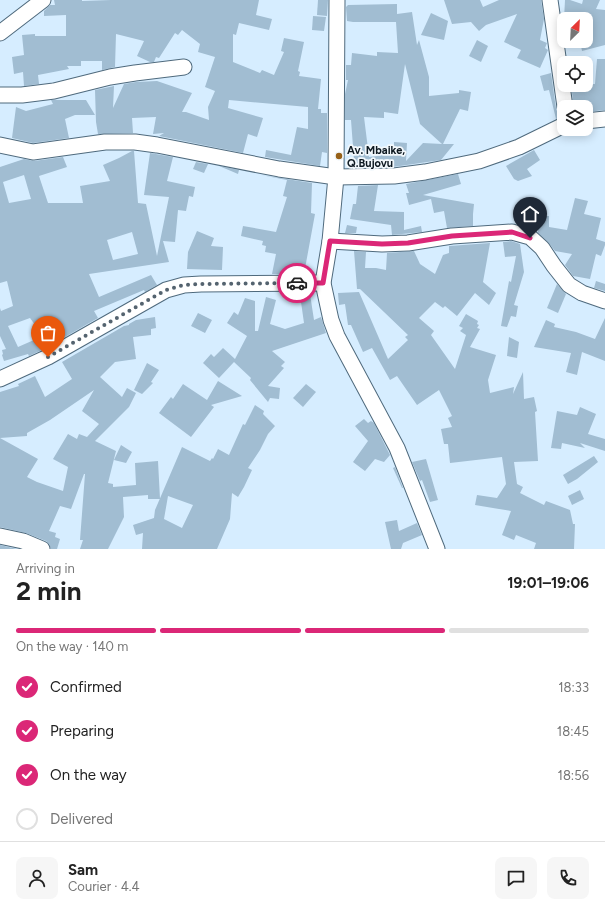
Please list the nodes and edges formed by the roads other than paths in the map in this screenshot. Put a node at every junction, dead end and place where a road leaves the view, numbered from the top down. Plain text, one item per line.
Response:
1 (43, 0) edge
2 (337, 0) edge
3 (550, 0) edge
4 (0, 33) edge
5 (184, 67) dead end
6 (0, 95) edge
7 (564, 100) edge
8 (605, 119) edge
9 (593, 120) edge
10 (557, 128) edge
11 (0, 145) edge
12 (336, 177) junction
13 (330, 241) junction
14 (323, 283) junction
15 (605, 301) edge
16 (0, 379) edge
17 (0, 536) edge
18 (42, 549) edge
19 (437, 549) edge

1 - 4 street
2 - 12 street
3 - 7 street
5 - 6 street
8 - 9 street
10 - 12 street
11 - 12 street
12 - 13 street
13 - 14 street
13 - 15 street
14 - 16 street
14 - 19 street
17 - 18 street

